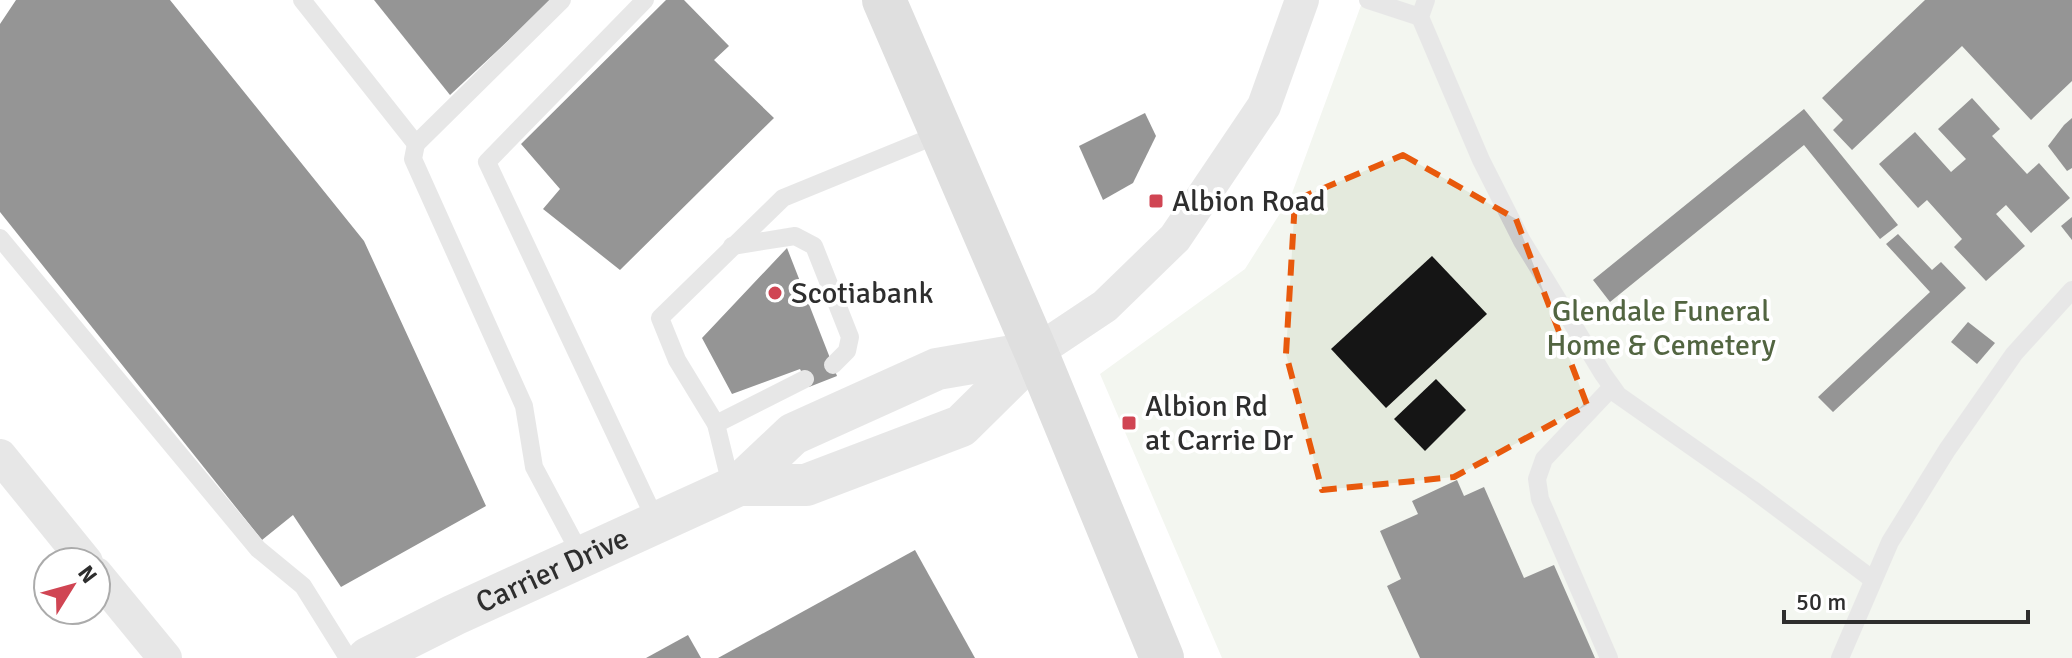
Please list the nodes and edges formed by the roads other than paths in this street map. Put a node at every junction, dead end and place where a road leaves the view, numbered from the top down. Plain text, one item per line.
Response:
1 (302, 0) edge
2 (562, 0) edge
3 (645, 0) edge
4 (884, 0) edge
5 (1302, 0) edge
6 (1368, 0) edge
7 (1423, 8) edge
8 (942, 133) junction
9 (416, 144) junction
10 (0, 238) edge
11 (731, 247) junction
12 (2072, 290) edge
13 (1036, 352) junction
14 (833, 365) dead end
15 (805, 379) dead end
16 (1612, 387) junction
17 (716, 424) junction
18 (0, 456) edge
19 (735, 487) junction
20 (657, 523) junction
21 (73, 546) edge
22 (582, 557) junction
23 (1872, 579) junction
24 (112, 593) edge
25 (165, 658) edge
26 (348, 658) edge
27 (368, 658) edge
28 (1162, 658) edge
29 (1609, 658) edge
30 (1840, 658) edge

1 - 9 lane
2 - 9 lane
3 - 20 lane
4 - 8 main road
5 - 13 street, Carrier Drive
6 - 7 lane
7 - 16 lane
8 - 11 lane
8 - 13 main road
9 - 22 lane
10 - 26 lane
11 - 14 lane
11 - 17 lane
12 - 23 lane
13 - 19 street, Carrier Drive
13 - 19 street, Carrier Drive
13 - 28 main road
15 - 17 lane
16 - 23 lane
16 - 29 lane
17 - 19 lane
18 - 21 street
19 - 20 street, Carrier Drive
20 - 22 street, Carrier Drive
22 - 27 street, Carrier Drive
23 - 30 lane
24 - 25 street

